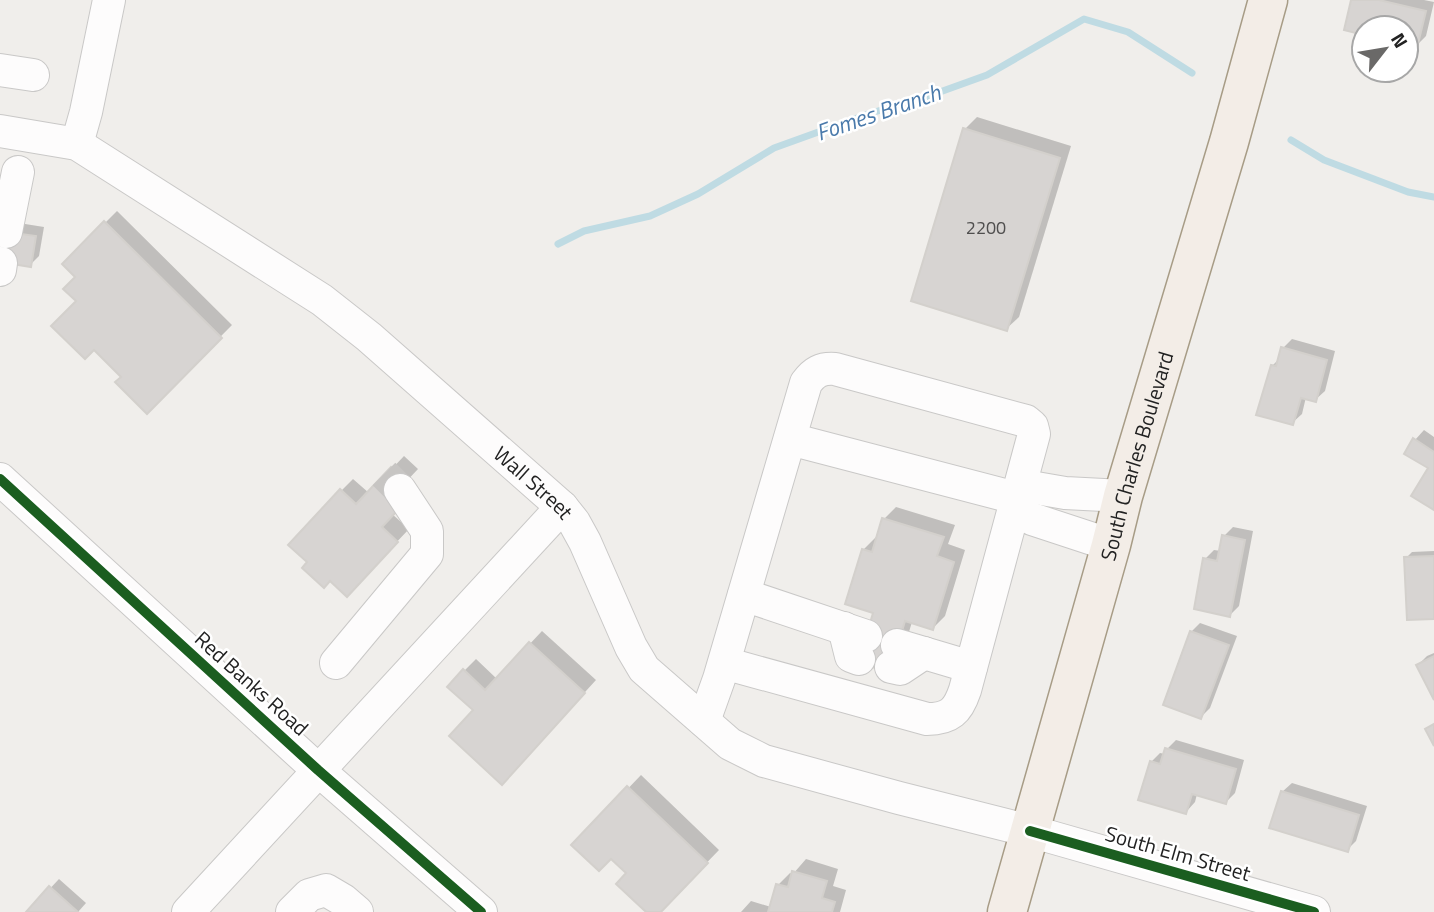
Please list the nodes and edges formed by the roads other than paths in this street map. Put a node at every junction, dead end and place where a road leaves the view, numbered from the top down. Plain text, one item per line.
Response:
1 (109, 0) edge
2 (1268, 0) edge
3 (0, 70) edge
4 (33, 75) dead end
5 (0, 131) edge
6 (77, 145) junction
7 (18, 172) dead end
8 (6, 232) dead end
9 (790, 439) junction
10 (0, 479) edge
11 (400, 490) tunnel mouth
12 (1123, 496) junction
13 (1016, 499) junction
14 (562, 507) junction
15 (1111, 545) junction
16 (744, 595) junction
17 (856, 641) dead end
18 (904, 655) dead end
19 (336, 663) dead end
20 (724, 663) junction
21 (971, 667) junction
22 (704, 721) junction
23 (318, 770) junction
24 (1030, 831) junction
25 (188, 912) edge
26 (292, 912) edge
27 (357, 912) edge
28 (481, 912) edge
29 (1007, 912) edge
30 (1314, 912) edge

1 - 6 street
2 - 12 main road, South Charles Boulevard
3 - 4 street
5 - 6 street, Wall Street
6 - 14 street, Wall Street
7 - 8 street
9 - 13 street
9 - 13 street
9 - 16 street
10 - 23 street, Red Banks Road
11 - 19 street
12 - 13 street
12 - 15 main road, South Charles Boulevard
13 - 15 street
13 - 21 street
14 - 22 street, Wall Street
14 - 23 street
15 - 24 main road, South Charles Boulevard
16 - 17 street
16 - 20 street
18 - 21 street
20 - 21 street
20 - 22 street
22 - 24 street, Wall Street
23 - 25 street
23 - 28 street, Red Banks Road
24 - 29 main road, South Charles Boulevard
24 - 30 street, South Elm Street
26 - 27 street

